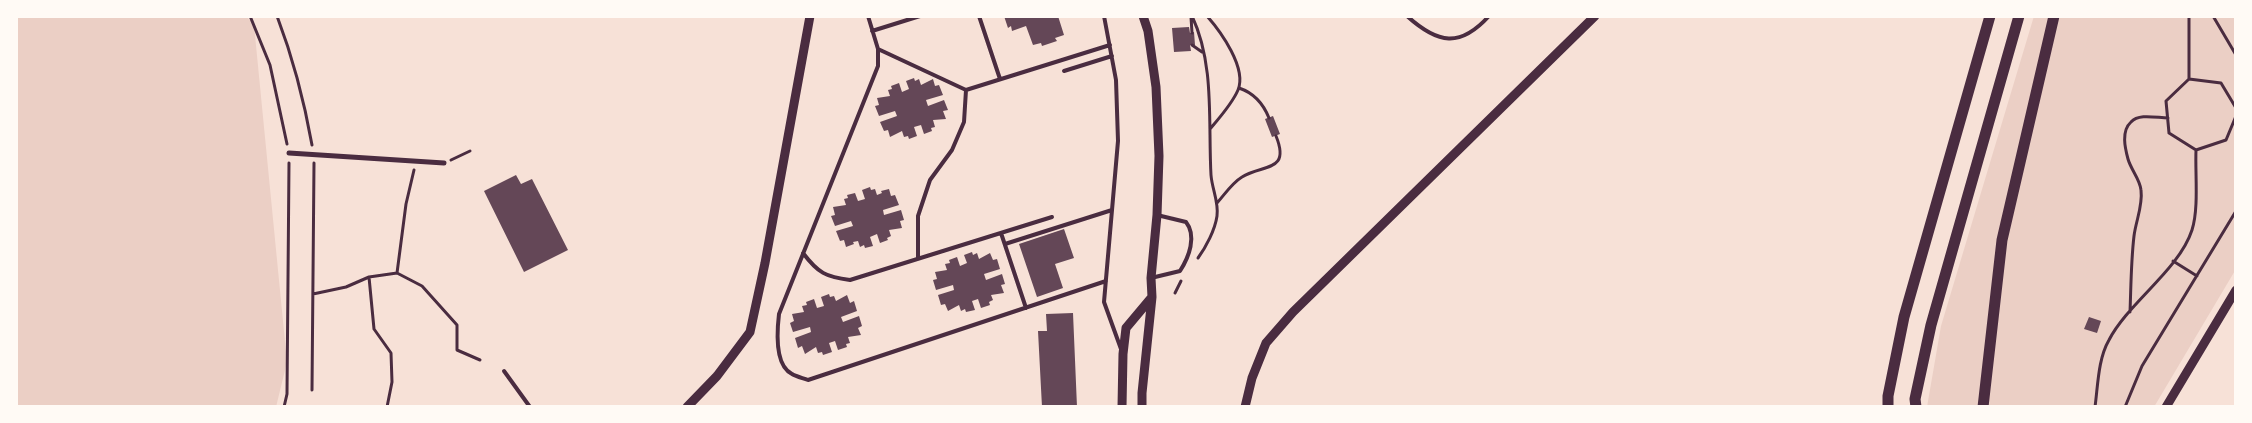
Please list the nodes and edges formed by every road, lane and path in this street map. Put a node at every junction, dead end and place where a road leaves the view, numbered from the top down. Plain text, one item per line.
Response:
1 (250, 16) edge
2 (277, 16) edge
3 (810, 16) edge
4 (868, 16) edge
5 (920, 16) edge
6 (979, 16) edge
7 (1104, 16) edge
8 (1143, 16) edge
9 (1191, 16) edge
10 (1207, 16) edge
11 (1408, 16) edge
12 (1490, 16) edge
13 (1595, 16) edge
14 (1990, 16) edge
15 (2019, 16) edge
16 (2054, 16) edge
17 (2189, 16) edge
18 (2213, 16) edge
19 (872, 31) junction
20 (1192, 33) dead end
21 (1110, 45) junction
22 (1192, 45) dead end
23 (878, 49) junction
24 (1202, 52) junction
25 (2236, 54) edge
26 (1112, 56) junction
27 (1064, 71) dead end
28 (1000, 79) junction
29 (2189, 79) junction
30 (1239, 88) junction
31 (966, 90) junction
32 (2236, 108) edge
33 (2236, 116) edge
34 (1269, 118) dead end
35 (2168, 118) junction
36 (1209, 129) junction
37 (1276, 136) dead end
38 (2196, 150) junction
39 (470, 151) dead end
40 (289, 153) junction
41 (314, 155) junction
42 (416, 161) junction
43 (444, 163) joint
44 (1217, 203) junction
45 (1112, 210) junction
46 (2236, 211) edge
47 (1157, 215) junction
48 (1052, 217) dead end
49 (1001, 233) junction
50 (1005, 244) junction
51 (803, 253) junction
52 (918, 259) junction
53 (2173, 261) junction
54 (1194, 263) dead end
55 (398, 273) junction
56 (369, 276) junction
57 (1184, 276) dead end
58 (2197, 276) junction
59 (1151, 278) junction
60 (1106, 282) junction
61 (2236, 290) edge
62 (1174, 293) dead end
63 (313, 294) junction
64 (1152, 297) junction
65 (1026, 308) junction
66 (2130, 313) junction
67 (1122, 354) junction
68 (480, 360) dead end
69 (504, 371) dead end
70 (312, 390) dead end
71 (284, 407) edge
72 (387, 407) edge
73 (530, 407) edge
74 (687, 407) edge
75 (1122, 407) edge
76 (1142, 407) edge
77 (1246, 407) edge
78 (1888, 407) edge
79 (1916, 407) edge
80 (1984, 407) edge
81 (2095, 407) edge
82 (2126, 407) edge
83 (2166, 407) edge

1 - 40 path
2 - 41 path
3 - 74 street
4 - 19 lane
5 - 19 lane
6 - 28 lane
7 - 21 lane
8 - 47 street
9 - 20 path
9 - 24 path
10 - 30 path
11 - 12 lane
13 - 77 street
14 - 78 main road
15 - 79 main road
16 - 80 main road
17 - 29 path
18 - 25 path
19 - 23 lane
21 - 26 lane
21 - 28 lane
22 - 24 path
23 - 31 lane
23 - 51 lane
24 - 36 path
26 - 27 lane
26 - 45 lane
28 - 31 lane
29 - 32 path
29 - 35 path
30 - 34 path
30 - 36 path
31 - 52 lane
33 - 38 path
35 - 38 path
35 - 66 path
36 - 44 path
37 - 44 path
38 - 53 path
39 - 43 path
40 - 41 street
40 - 71 path
41 - 42 street
41 - 63 path
42 - 43 street
42 - 55 path
44 - 54 path
45 - 50 lane
45 - 60 lane
46 - 58 path
47 - 59 street
47 - 59 lane
48 - 49 lane
49 - 50 lane
49 - 52 lane
50 - 65 lane
51 - 52 lane
51 - 65 lane
53 - 58 path
53 - 66 path
55 - 56 path
55 - 68 path
56 - 63 path
56 - 72 path
57 - 62 path
58 - 82 path
59 - 64 street
60 - 65 lane
60 - 67 lane
61 - 83 street
63 - 70 path
64 - 67 street
64 - 76 street
66 - 81 path
67 - 75 street
69 - 73 lane

